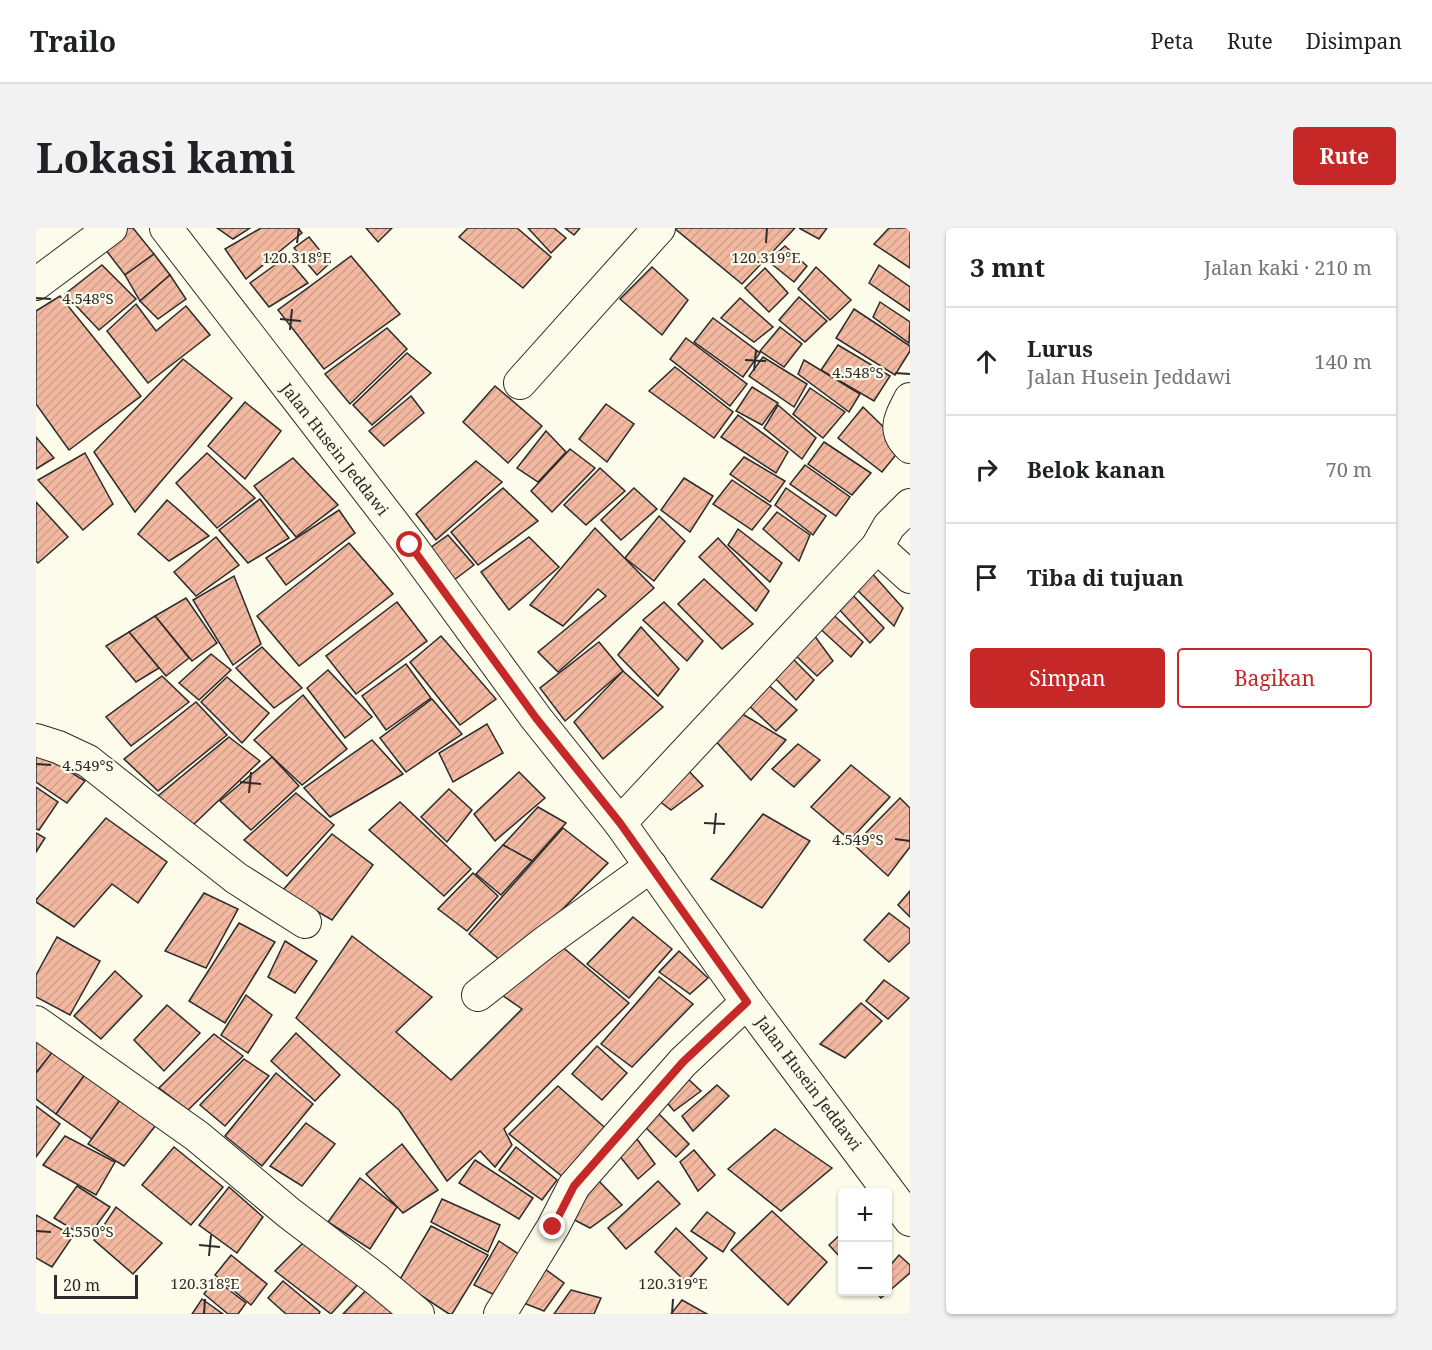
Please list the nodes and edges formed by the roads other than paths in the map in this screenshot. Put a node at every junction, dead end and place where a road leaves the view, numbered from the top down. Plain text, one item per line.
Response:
1 (111, 228) edge
2 (166, 228) edge
3 (659, 228) edge
4 (36, 284) edge
5 (520, 383) dead end
6 (910, 399) edge
7 (910, 447) edge
8 (910, 506) edge
9 (877, 546) junction
10 (910, 576) edge
11 (36, 740) edge
12 (620, 823) junction
13 (651, 866) junction
14 (305, 922) dead end
15 (478, 995) dead end
16 (747, 1002) junction
17 (36, 1022) edge
18 (910, 1220) edge
19 (418, 1314) edge
20 (500, 1314) edge

1 - 4 street
2 - 12 street, Jalan Husein Jeddawi
3 - 5 street
6 - 7 street
8 - 9 street
9 - 10 street
9 - 12 street
11 - 14 street
12 - 13 street, Jalan Husein Jeddawi
13 - 15 street
13 - 16 street, Jalan Husein Jeddawi
16 - 18 street, Jalan Husein Jeddawi
16 - 20 street
17 - 19 street

